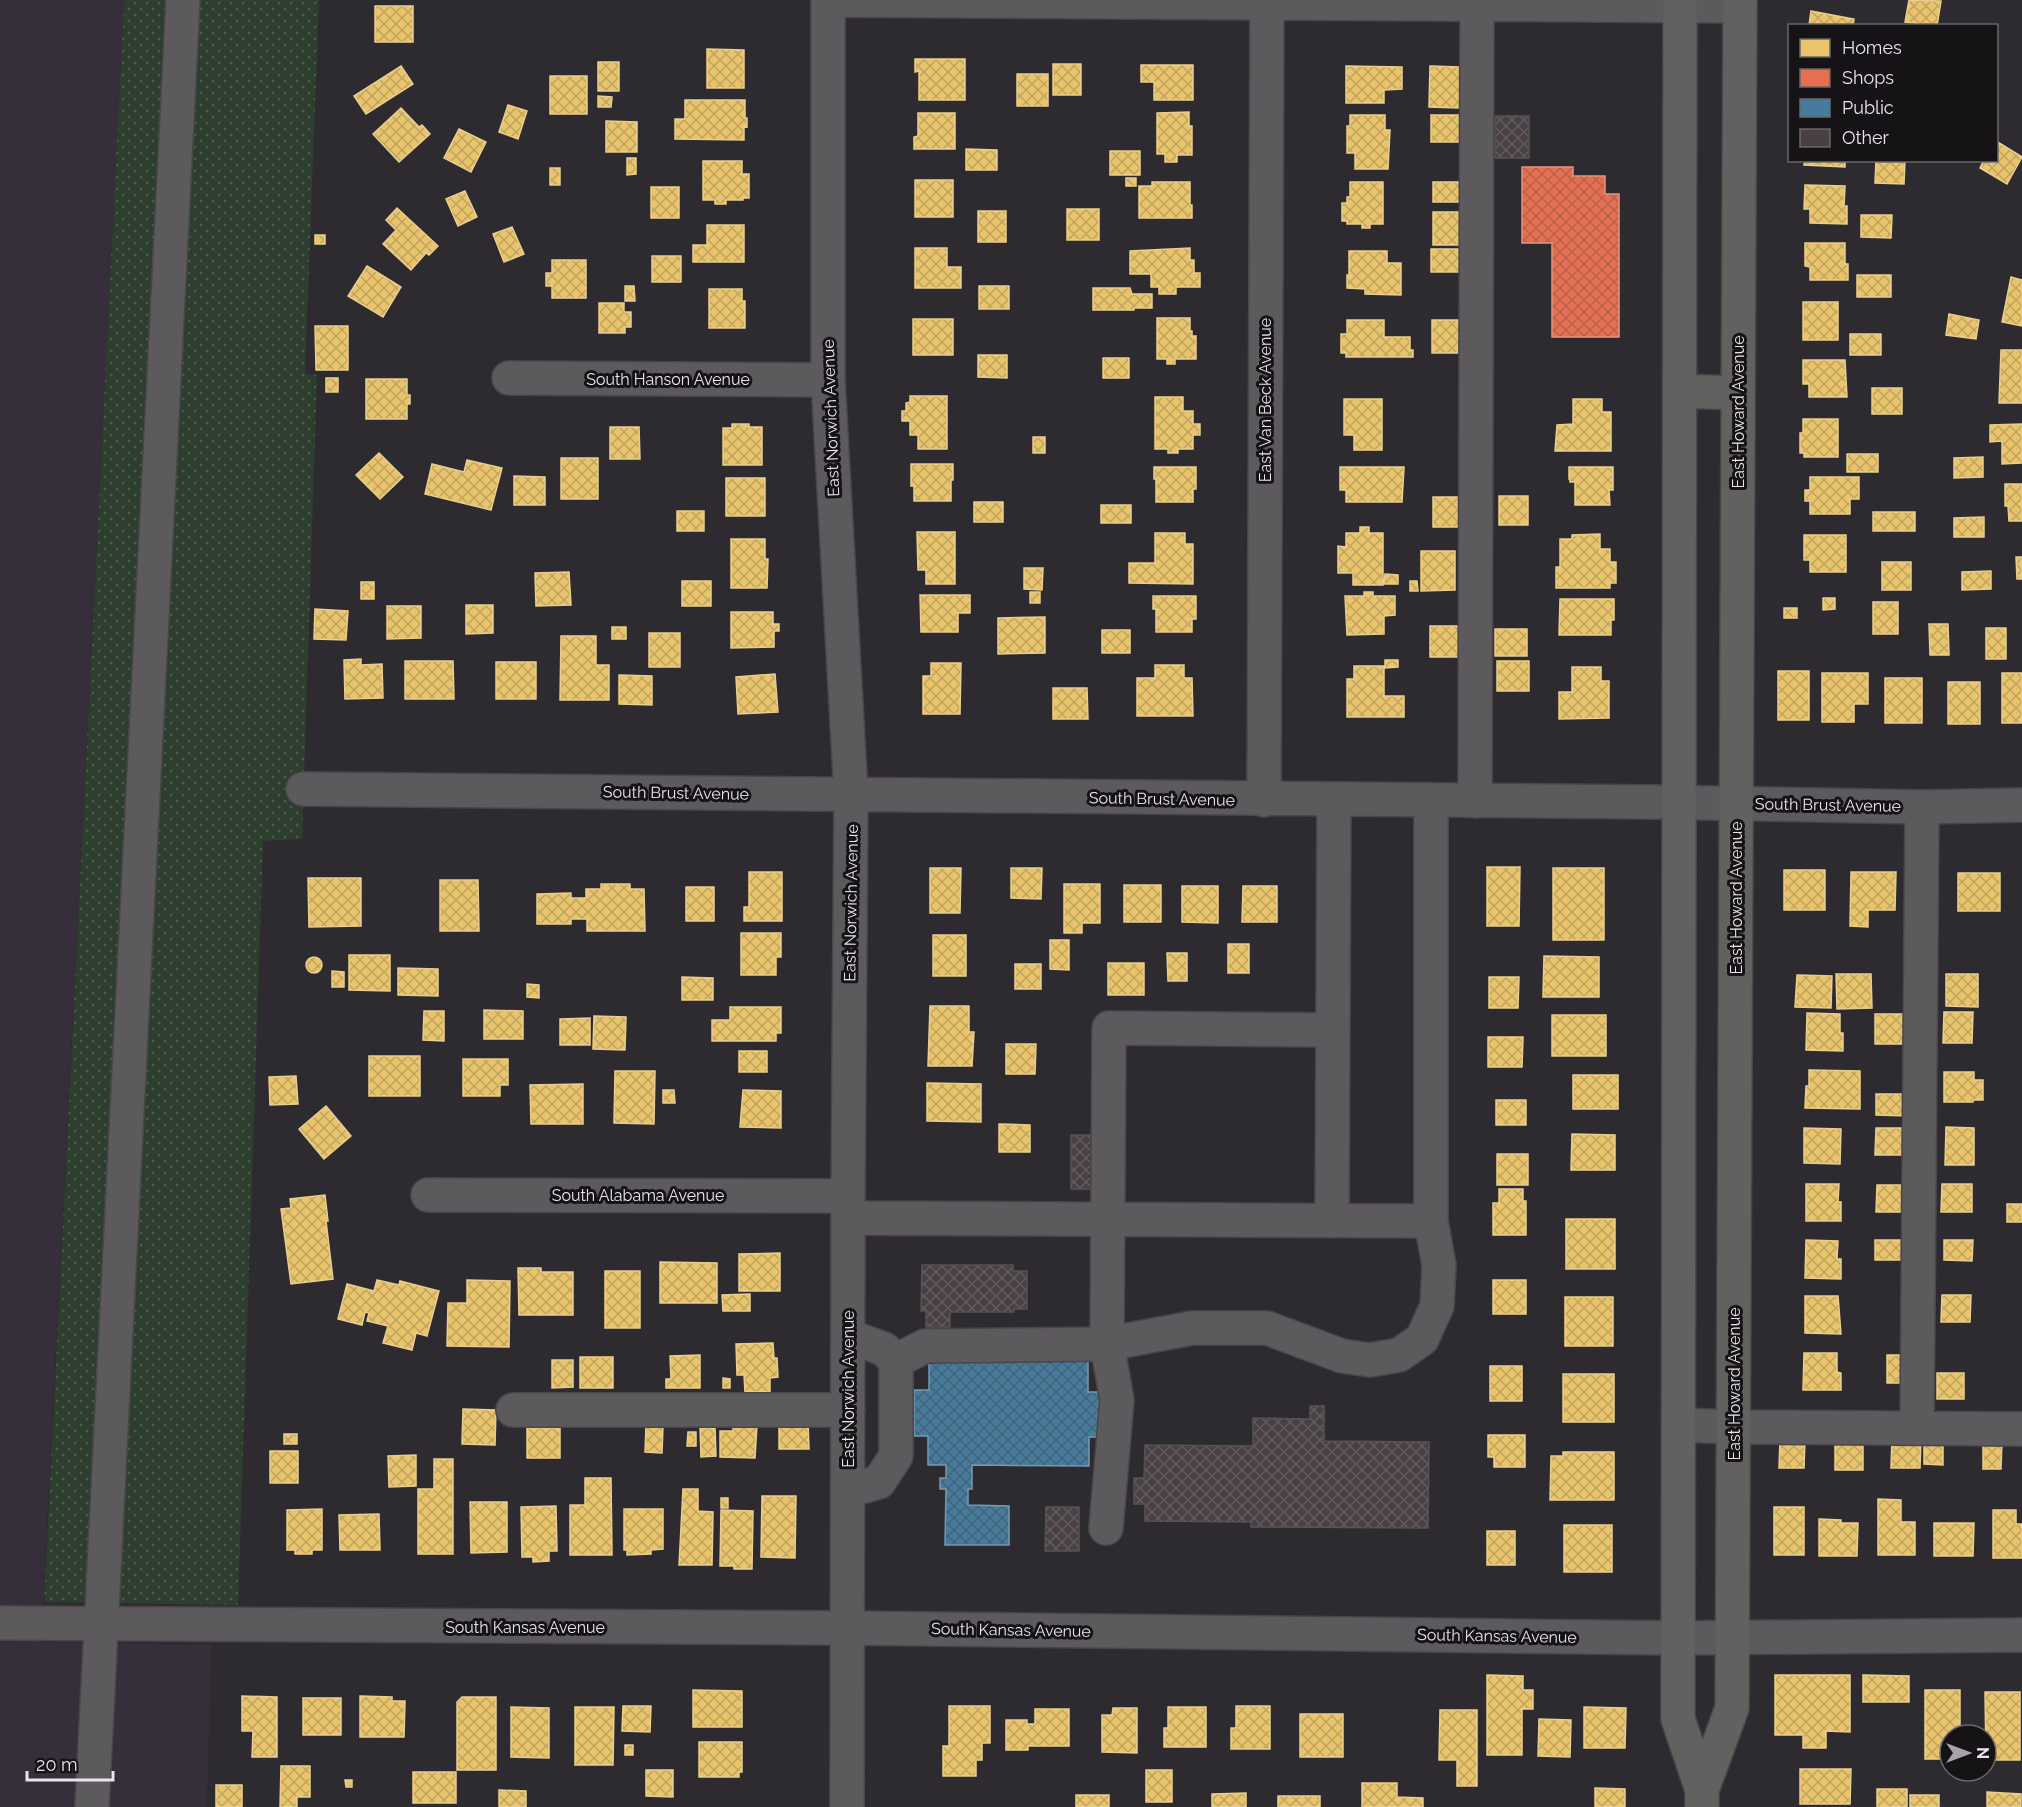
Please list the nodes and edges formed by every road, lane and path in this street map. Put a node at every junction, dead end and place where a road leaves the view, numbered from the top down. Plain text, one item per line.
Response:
1 (183, 0) edge
2 (828, 0) edge
3 (1267, 2) edge
4 (1680, 3) edge
5 (1740, 3) edge
6 (1478, 5) junction
7 (509, 378) dead end
8 (828, 380) junction
9 (1680, 391) junction
10 (1738, 393) junction
11 (303, 789) dead end
12 (851, 795) junction
13 (1264, 800) junction
14 (1334, 800) junction
15 (1431, 800) junction
16 (1475, 801) junction
17 (1680, 802) junction
18 (1736, 804) junction
19 (2022, 805) edge
20 (1922, 807) junction
21 (1333, 1030) junction
22 (428, 1195) dead end
23 (848, 1207) junction
24 (1108, 1220) junction
25 (1332, 1221) junction
26 (1431, 1221) junction
27 (848, 1336) junction
28 (1107, 1344) junction
29 (896, 1361) junction
30 (513, 1410) dead end
31 (848, 1410) junction
32 (1679, 1425) junction
33 (1734, 1427) junction
34 (1917, 1428) junction
35 (2022, 1429) edge
36 (848, 1491) junction
37 (1106, 1528) dead end
38 (0, 1623) edge
39 (101, 1624) junction
40 (848, 1628) junction
41 (2022, 1635) edge
42 (1678, 1638) junction
43 (1733, 1638) junction
44 (1702, 1799) edge
45 (92, 1807) edge
46 (847, 1807) edge

1 - 39 street
2 - 3 street
2 - 8 street, East Norwich Avenue
3 - 6 street
3 - 13 street, East Van Beck Avenue
4 - 5 street
4 - 6 street
4 - 9 main road, East Howard Avenue
5 - 10 main road, East Howard Avenue
6 - 16 street
7 - 8 street, South Hanson Avenue
8 - 12 street, East Norwich Avenue
9 - 10 main road
9 - 17 main road, East Howard Avenue
10 - 18 main road, East Howard Avenue
11 - 12 street, South Brust Avenue
12 - 13 street, South Brust Avenue
12 - 23 street, East Norwich Avenue
13 - 14 street, South Brust Avenue
14 - 15 street, South Brust Avenue
14 - 21 street
15 - 16 street, South Brust Avenue
15 - 26 street
16 - 17 street, South Brust Avenue
17 - 18 street, South Brust Avenue
17 - 32 main road, East Howard Avenue
18 - 20 street, South Brust Avenue
18 - 33 main road, East Howard Avenue
19 - 20 street, South Brust Avenue
20 - 34 street
21 - 24 street
21 - 25 street
22 - 23 street, South Alabama Avenue
23 - 24 street, South Alabama Avenue
23 - 27 street, East Norwich Avenue
24 - 25 street, South Alabama Avenue
24 - 28 street
25 - 26 street, South Alabama Avenue
26 - 28 street
27 - 29 street
27 - 31 street, East Norwich Avenue
28 - 29 street
28 - 37 street
29 - 36 street
30 - 31 street
31 - 36 street, East Norwich Avenue
32 - 33 street
32 - 42 main road, East Howard Avenue
33 - 34 street
33 - 43 main road, East Howard Avenue
34 - 35 street
36 - 40 street, East Norwich Avenue
38 - 39 street, South Kansas Avenue
39 - 40 street, South Kansas Avenue
39 - 45 street
40 - 42 street, South Kansas Avenue
40 - 46 street, East Norwich Avenue
41 - 43 street, South Kansas Avenue
42 - 43 street, South Kansas Avenue
42 - 44 main road, East Howard Avenue
43 - 44 main road, East Howard Avenue

